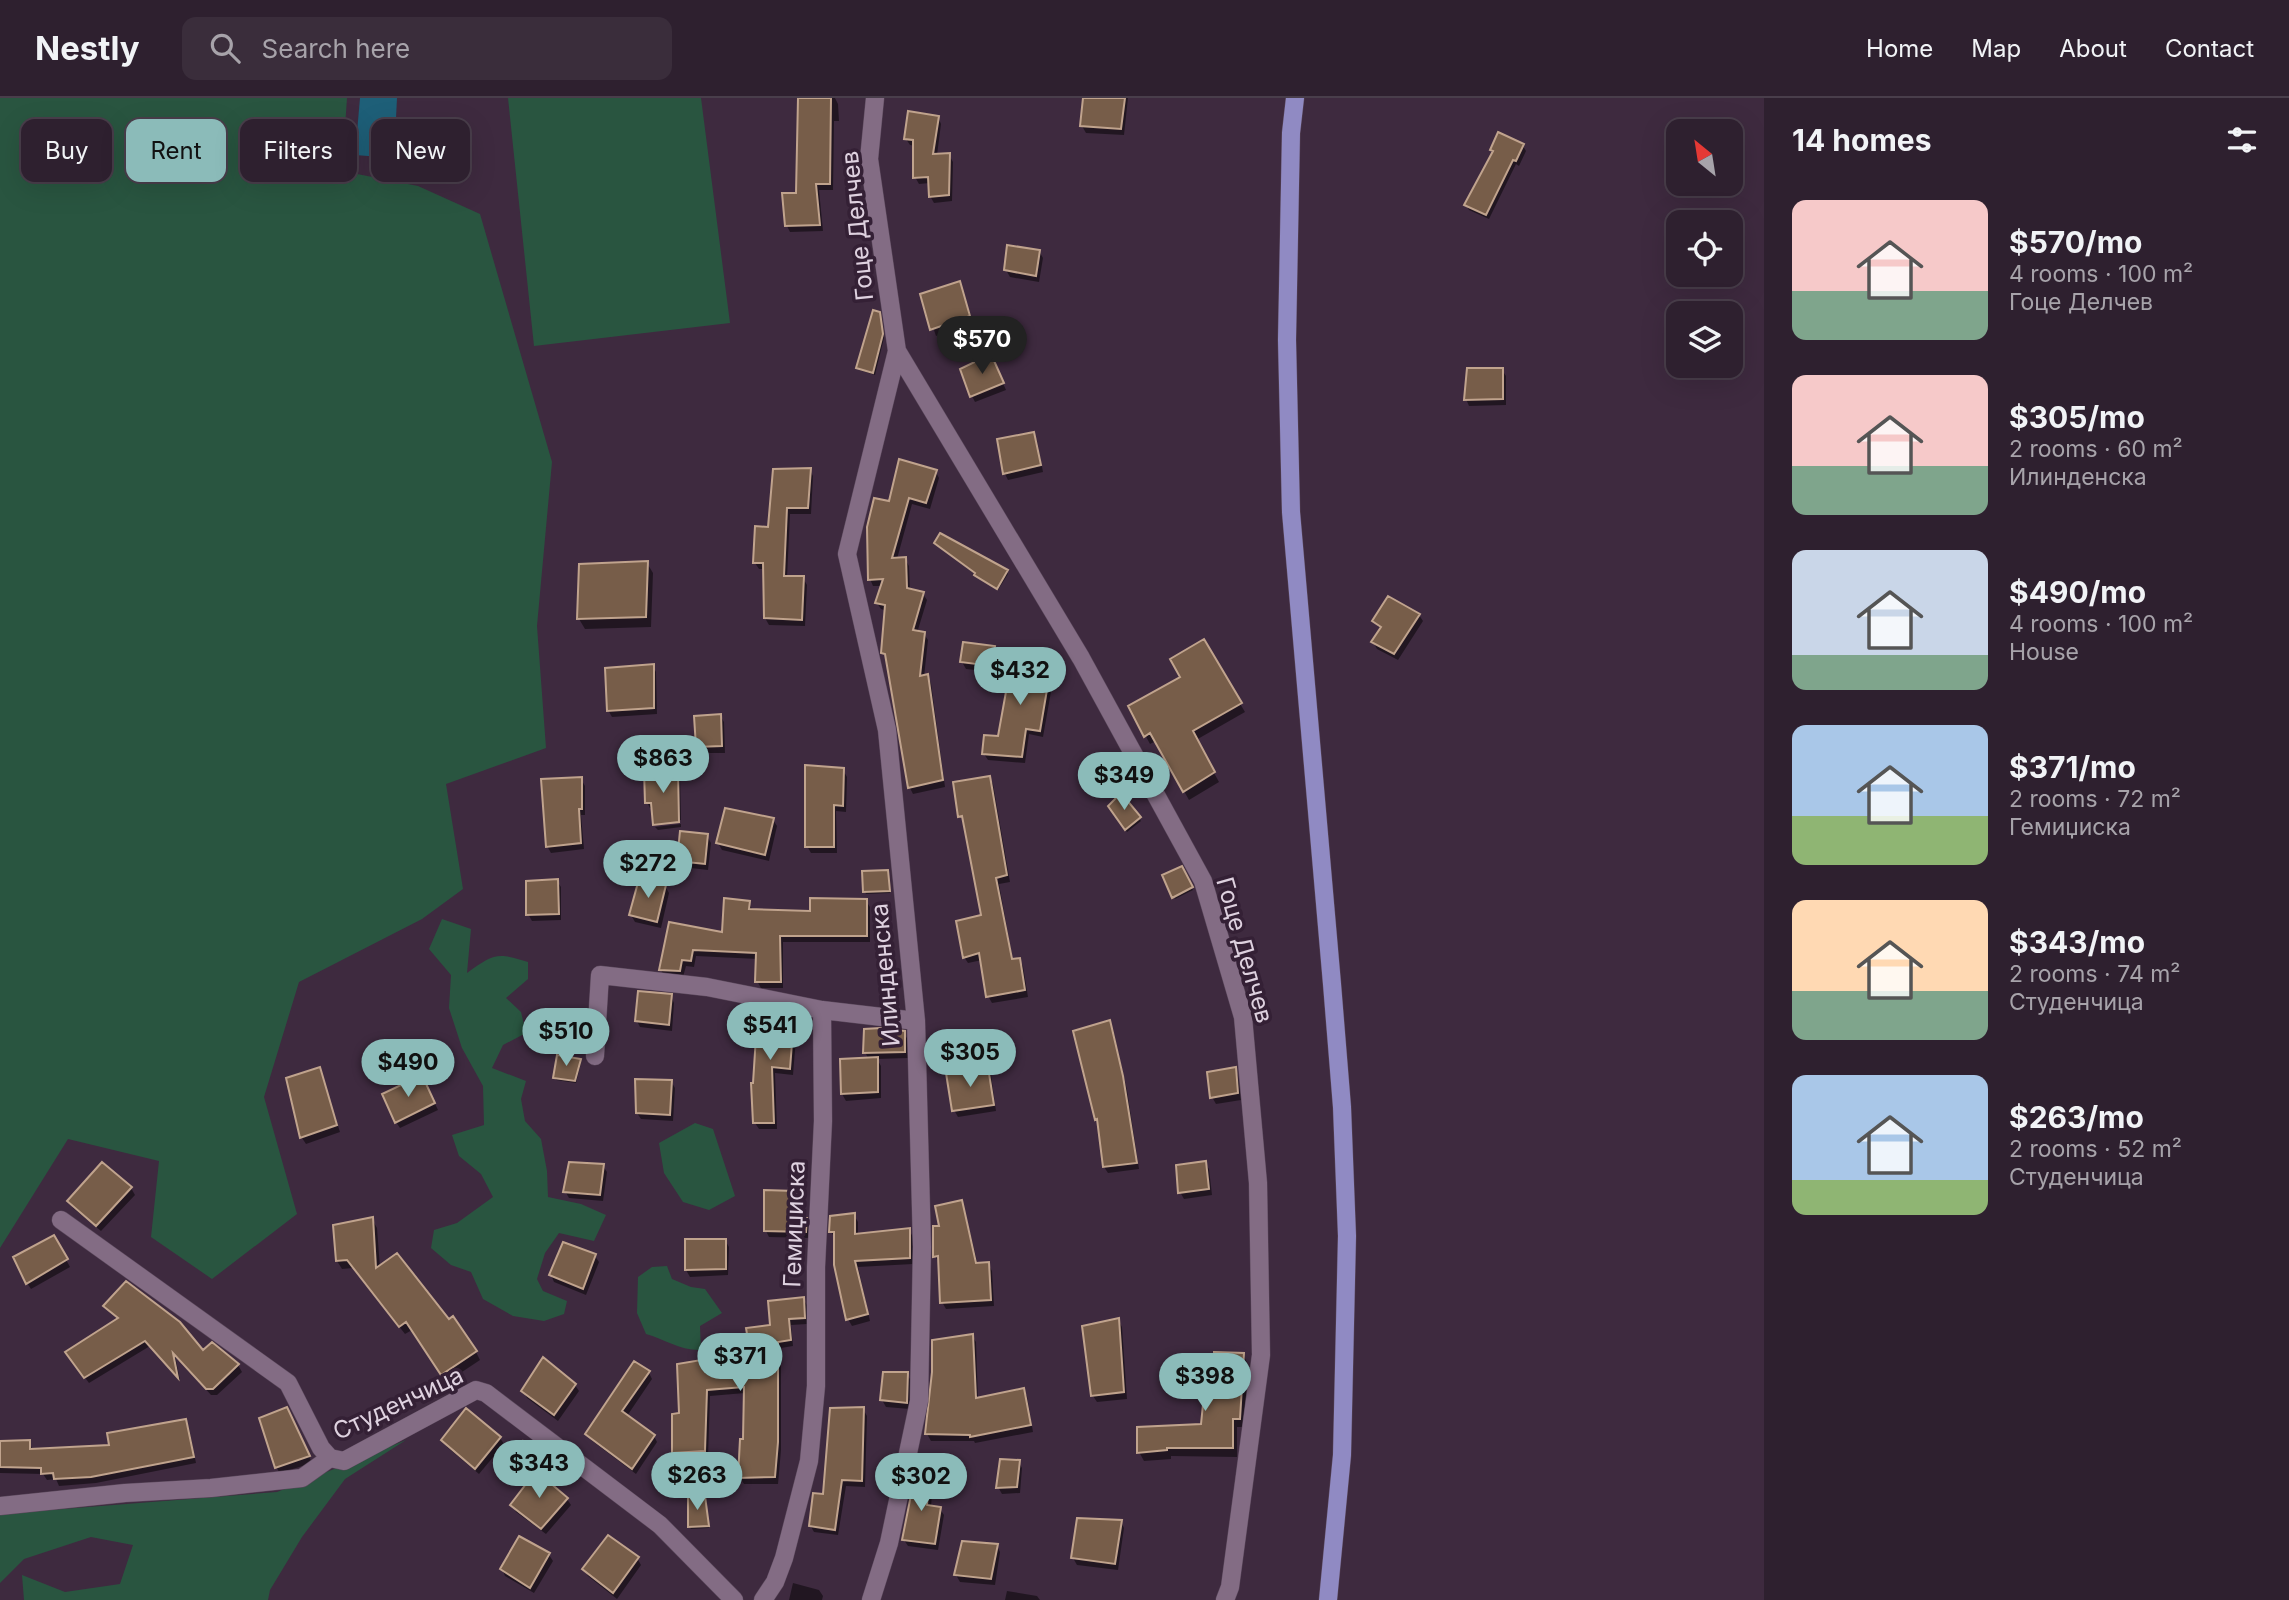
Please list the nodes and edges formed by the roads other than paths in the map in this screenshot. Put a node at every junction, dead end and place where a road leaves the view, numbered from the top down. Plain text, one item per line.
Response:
1 (875, 98) edge
2 (1294, 98) edge
3 (897, 351) junction
4 (822, 1010) junction
5 (916, 1021) junction
6 (594, 1056) dead end
7 (61, 1220) dead end
8 (330, 1458) junction
9 (0, 1506) edge
10 (734, 1600) edge
11 (763, 1600) edge
12 (871, 1600) edge
13 (1225, 1600) edge
14 (1328, 1600) edge

1 - 3 street, Гоце Делчев
2 - 14 main road
3 - 5 street, Илинденска
3 - 13 street, Гоце Делчев
4 - 5 street
4 - 6 street
4 - 11 street, Гемиџиска
5 - 12 street, Илинденска
7 - 8 street, Студенчица
8 - 9 street
8 - 10 street, Студенчица

